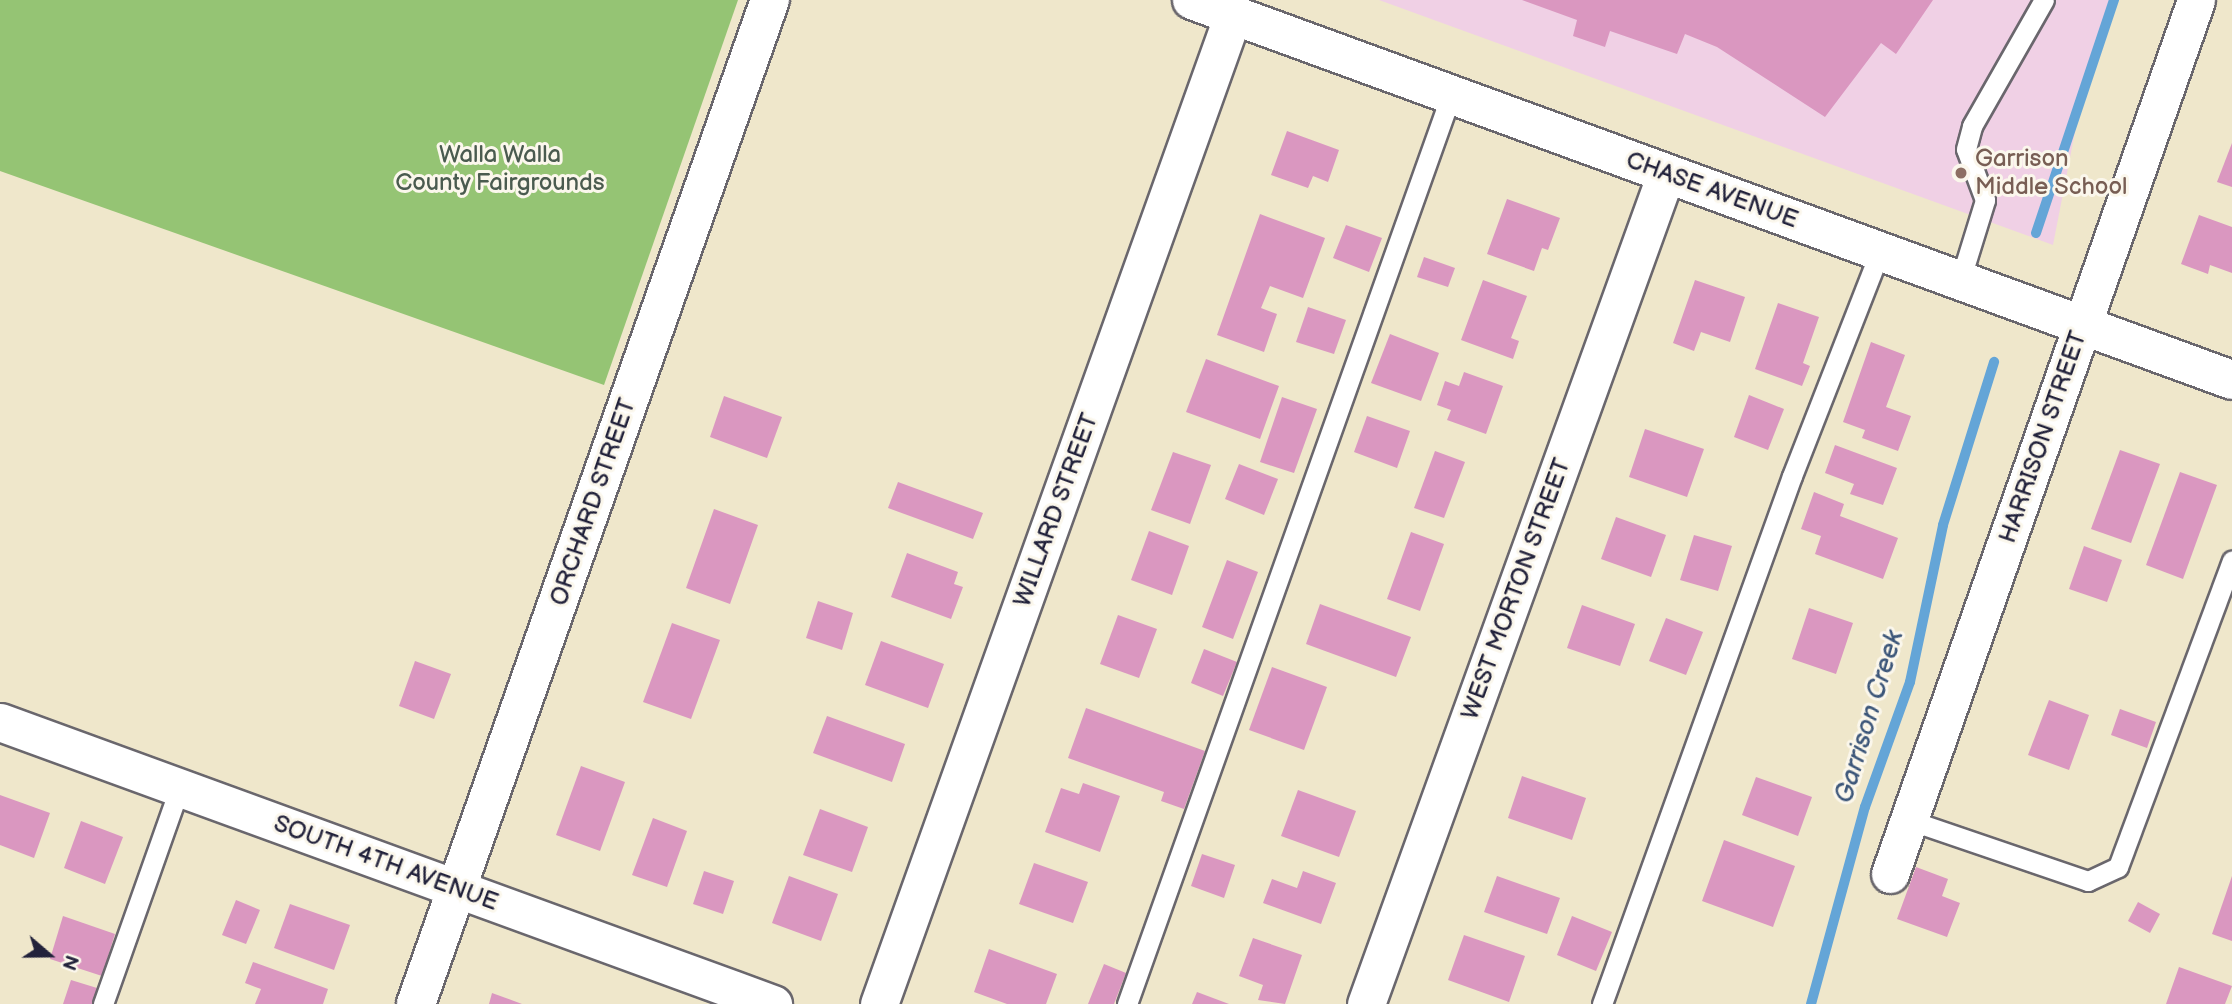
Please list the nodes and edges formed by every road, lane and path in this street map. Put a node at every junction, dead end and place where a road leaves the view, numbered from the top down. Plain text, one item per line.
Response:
1 (770, 0) edge
2 (1192, 0) edge
3 (2044, 0) edge
4 (2196, 0) edge
5 (1236, 8) edge
6 (1451, 95) junction
7 (1667, 174) junction
8 (1880, 251) junction
9 (1960, 281) junction
10 (2081, 325) junction
11 (2232, 380) edge
12 (2232, 561) edge
13 (0, 722) edge
14 (180, 787) junction
15 (1909, 820) junction
16 (1890, 874) dead end
17 (456, 888) junction
18 (103, 1004) edge
19 (416, 1004) edge
20 (773, 1004) edge
21 (879, 1004) edge
22 (1127, 1004) edge
23 (1366, 1004) edge
24 (1602, 1004) edge

1 - 17 street, ORCHARD STREET
2 - 5 street, CHASE AVENUE
3 - 9 lane
4 - 10 street, HARRISON STREET
5 - 6 street, CHASE AVENUE
5 - 21 street, WILLARD STREET
6 - 7 street, CHASE AVENUE
6 - 22 lane
7 - 8 street, CHASE AVENUE
7 - 23 street, WEST MORTON STREET
8 - 9 street, CHASE AVENUE
8 - 24 lane
9 - 10 street, CHASE AVENUE
10 - 11 street, CHASE AVENUE
10 - 15 street, HARRISON STREET
12 - 15 lane
13 - 14 street, SOUTH 4TH AVENUE
14 - 17 street, SOUTH 4TH AVENUE
14 - 18 lane
15 - 16 street, HARRISON STREET
17 - 19 street, ORCHARD STREET
17 - 20 street, SOUTH 4TH AVENUE

